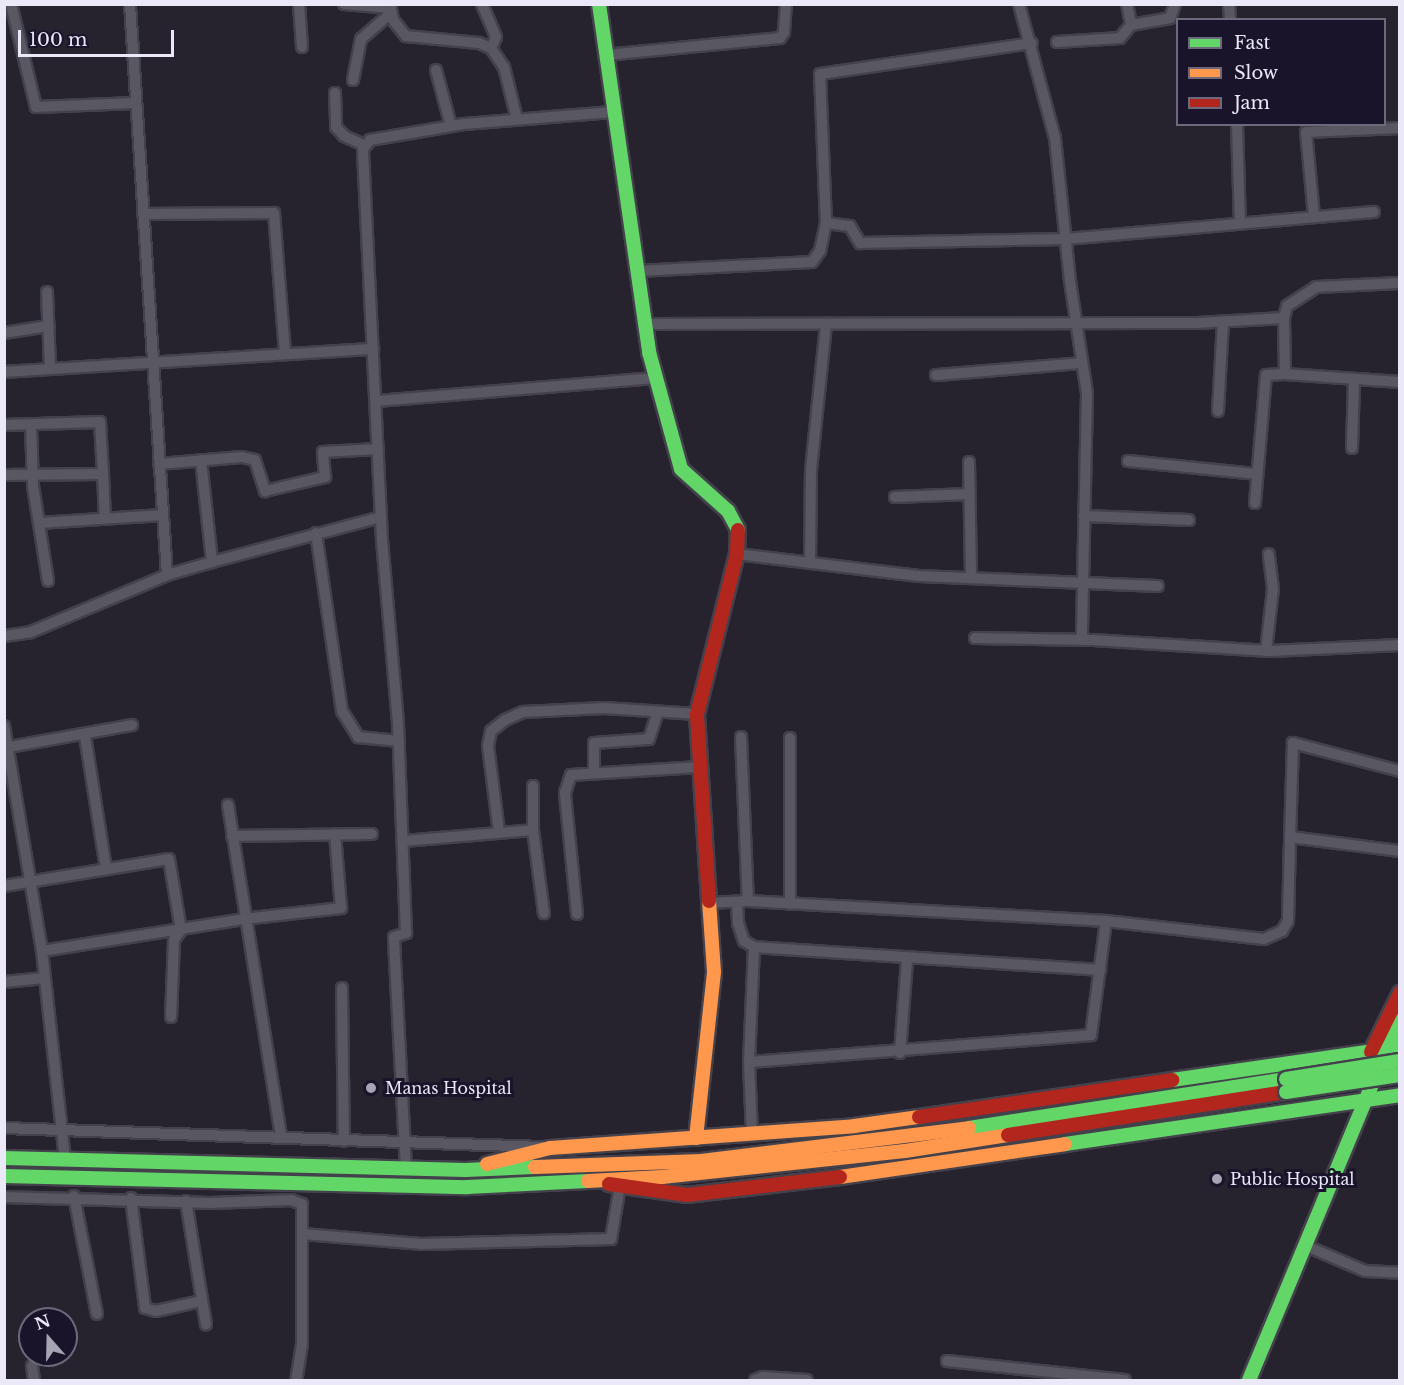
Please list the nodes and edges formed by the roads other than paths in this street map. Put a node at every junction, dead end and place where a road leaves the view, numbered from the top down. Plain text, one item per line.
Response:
1 (11, 4) edge
2 (130, 4) edge
3 (299, 4) edge
4 (344, 4) edge
5 (482, 4) edge
6 (599, 4) edge
7 (786, 4) edge
8 (1019, 4) edge
9 (1127, 4) edge
10 (1175, 4) edge
11 (391, 9) edge
12 (1131, 26) junction
13 (1057, 42) dead end
14 (1032, 43) junction
15 (302, 47) dead end
16 (491, 48) junction
17 (606, 55) junction
18 (436, 70) dead end
19 (353, 80) dead end
20 (335, 93) dead end
21 (135, 103) junction
22 (613, 112) junction
23 (517, 119) junction
24 (452, 126) junction
25 (1237, 126) edge
26 (1400, 128) edge
27 (364, 145) junction
28 (1374, 212) dead end
29 (143, 214) junction
30 (1314, 216) junction
31 (826, 223) junction
32 (1240, 223) junction
33 (1065, 239) junction
34 (638, 271) junction
35 (1400, 283) edge
36 (47, 292) dead end
37 (1284, 318) junction
38 (1223, 322) junction
39 (645, 324) junction
40 (826, 324) junction
41 (1077, 324) junction
42 (48, 326) junction
43 (4, 333) edge
44 (372, 349) junction
45 (285, 353) junction
46 (152, 360) junction
47 (1082, 363) junction
48 (50, 368) junction
49 (4, 372) edge
50 (1285, 374) junction
51 (936, 375) dead end
52 (656, 378) junction
53 (1354, 379) junction
54 (1400, 382) edge
55 (376, 400) junction
56 (1218, 411) dead end
57 (4, 425) edge
58 (31, 425) junction
59 (1352, 448) dead end
60 (378, 449) junction
61 (201, 460) junction
62 (1128, 461) dead end
63 (969, 462) dead end
64 (159, 464) junction
65 (33, 474) junction
66 (103, 474) junction
67 (1257, 474) junction
68 (4, 475) edge
69 (969, 494) junction
70 (895, 497) dead end
71 (1255, 503) dead end
72 (163, 515) junction
73 (1084, 516) junction
74 (381, 517) junction
75 (105, 519) junction
76 (1189, 520) dead end
77 (39, 523) junction
78 (316, 533) junction
79 (737, 554) junction
80 (1269, 554) dead end
81 (212, 562) junction
82 (810, 563) junction
83 (167, 575) junction
84 (971, 577) junction
85 (1084, 580) junction
86 (48, 581) dead end
87 (1158, 586) dead end
88 (4, 636) edge
89 (975, 638) dead end
90 (1082, 640) junction
91 (1400, 645) edge
92 (1266, 651) junction
93 (658, 712) junction
94 (697, 714) junction
95 (132, 725) dead end
96 (4, 726) edge
97 (85, 736) junction
98 (741, 737) dead end
99 (790, 738) dead end
100 (399, 741) junction
101 (9, 747) junction
102 (699, 767) junction
103 (594, 771) junction
104 (1400, 771) edge
105 (533, 786) dead end
106 (228, 805) dead end
107 (533, 830) junction
108 (499, 832) junction
109 (334, 834) junction
110 (372, 834) dead end
111 (232, 836) junction
112 (1290, 837) junction
113 (402, 841) junction
114 (1400, 851) edge
115 (106, 869) junction
116 (31, 882) junction
117 (4, 886) edge
118 (743, 902) junction
119 (708, 903) junction
120 (790, 904) junction
121 (544, 913) dead end
122 (577, 914) dead end
123 (243, 919) junction
124 (1106, 921) junction
125 (180, 930) junction
126 (754, 947) junction
127 (42, 951) junction
128 (906, 959) junction
129 (1100, 970) junction
130 (45, 978) junction
131 (4, 982) edge
132 (342, 988) dead end
133 (1400, 993) edge
134 (171, 1017) dead end
135 (1400, 1021) edge
136 (1393, 1048) edge
137 (1371, 1052) junction
138 (900, 1053) junction
139 (1400, 1061) edge
140 (749, 1062) junction
141 (1400, 1075) edge
142 (1286, 1086) junction
143 (1400, 1095) edge
144 (1358, 1101) junction
145 (4, 1128) edge
146 (63, 1130) junction
147 (752, 1134) junction
148 (281, 1137) junction
149 (696, 1138) junction
150 (344, 1141) junction
151 (406, 1144) junction
152 (550, 1148) junction
153 (4, 1158) edge
154 (65, 1160) junction
155 (406, 1169) junction
156 (465, 1170) junction
157 (4, 1176) edge
158 (591, 1181) junction
159 (302, 1184) junction
160 (620, 1186) junction
161 (74, 1196) junction
162 (4, 1197) edge
163 (131, 1198) junction
164 (186, 1201) junction
165 (301, 1203) junction
166 (303, 1234) junction
167 (1304, 1245) junction
168 (1400, 1273) edge
169 (202, 1301) junction
170 (97, 1314) dead end
171 (206, 1324) dead end
172 (947, 1361) dead end
173 (296, 1380) edge
174 (755, 1380) edge
175 (807, 1380) edge
176 (1125, 1380) edge
177 (1240, 1380) edge
178 (1249, 1380) edge

1 - 21 street
2 - 21 street
3 - 15 street
4 - 11 street
5 - 16 street
6 - 17 main road
7 - 17 street
8 - 14 street
9 - 12 street
10 - 12 street
11 - 16 street
11 - 19 street
12 - 13 street
14 - 31 street
14 - 33 street
16 - 23 street
17 - 22 main road
18 - 24 street
20 - 27 street
21 - 29 street
22 - 23 street
22 - 34 main road
23 - 24 street
24 - 27 street
25 - 32 street
26 - 30 street
27 - 44 street
28 - 30 street
29 - 45 street
29 - 46 street
30 - 32 street
31 - 33 street
31 - 34 street
32 - 33 street
33 - 41 street
34 - 39 main road
35 - 37 street
36 - 42 street
37 - 38 street
37 - 50 street
38 - 41 street
38 - 56 street
39 - 40 street
39 - 52 main road
40 - 41 street
40 - 82 street
41 - 47 street
42 - 43 street
42 - 48 street
44 - 45 street
44 - 55 street
45 - 46 street
46 - 48 street
46 - 64 street
47 - 51 street
47 - 73 street
48 - 49 street
50 - 53 street
50 - 67 street
52 - 55 street
52 - 79 main road
53 - 54 street
53 - 59 street
55 - 60 street
57 - 58 street
58 - 65 street
58 - 66 street
60 - 61 street
60 - 74 street
61 - 64 street
61 - 81 street
62 - 67 street
63 - 69 street
64 - 72 street
65 - 66 street
65 - 68 street
65 - 77 street
66 - 75 street
67 - 71 street
69 - 70 street
69 - 84 street
72 - 75 street
72 - 83 street
73 - 76 street
73 - 85 street
74 - 78 street
74 - 100 street
75 - 77 street
77 - 86 street
78 - 81 street
78 - 100 street
79 - 82 street
79 - 94 main road
80 - 92 street
81 - 83 street
82 - 84 street
83 - 88 street
84 - 85 street
85 - 87 street
85 - 90 street
89 - 90 street
90 - 92 street
91 - 92 street
93 - 94 street
93 - 103 street
93 - 108 street
94 - 102 main road
95 - 97 street
96 - 101 street
97 - 101 street
97 - 115 street
98 - 118 street
99 - 120 street
100 - 113 street
101 - 116 street
102 - 103 street
102 - 119 main road
103 - 122 street
104 - 112 street
105 - 107 street
106 - 111 street
107 - 108 street
107 - 121 street
108 - 113 street
109 - 110 street
109 - 111 street
109 - 123 street
111 - 123 street
112 - 114 street
112 - 124 street
113 - 151 street
115 - 116 street
115 - 125 street
116 - 117 street
116 - 127 street
118 - 119 street
118 - 120 street
118 - 126 street
119 - 149 main road
120 - 124 street
123 - 125 street
123 - 148 street
124 - 129 street
125 - 127 street
125 - 134 street
126 - 128 street
126 - 140 street
127 - 130 street
128 - 129 street
128 - 138 street
129 - 138 street
130 - 131 street
130 - 146 street
132 - 150 street
133 - 137 main road
135 - 136 main road
136 - 137 main road
136 - 144 main road
137 - 144 main road
137 - 147 main road
138 - 140 street
139 - 142 main road, bridge
140 - 147 street
141 - 142 main road, bridge
142 - 156 main road
142 - 158 main road
143 - 144 main road
144 - 160 main road
144 - 167 main road
144 - 177 main road
145 - 146 street
146 - 148 street
146 - 154 street
147 - 149 main road
148 - 150 street
149 - 152 main road
150 - 151 street
151 - 152 street
151 - 155 street
152 - 156 main road
153 - 154 main road
154 - 155 main road
155 - 156 main road
157 - 159 main road
158 - 159 main road
158 - 160 main road
159 - 165 street
160 - 166 street
161 - 162 street
161 - 163 street
161 - 170 street
163 - 164 street
163 - 169 street
164 - 165 street
164 - 169 street
165 - 166 street
166 - 173 street
167 - 168 street
167 - 178 main road
169 - 171 street
172 - 176 street
174 - 175 street

